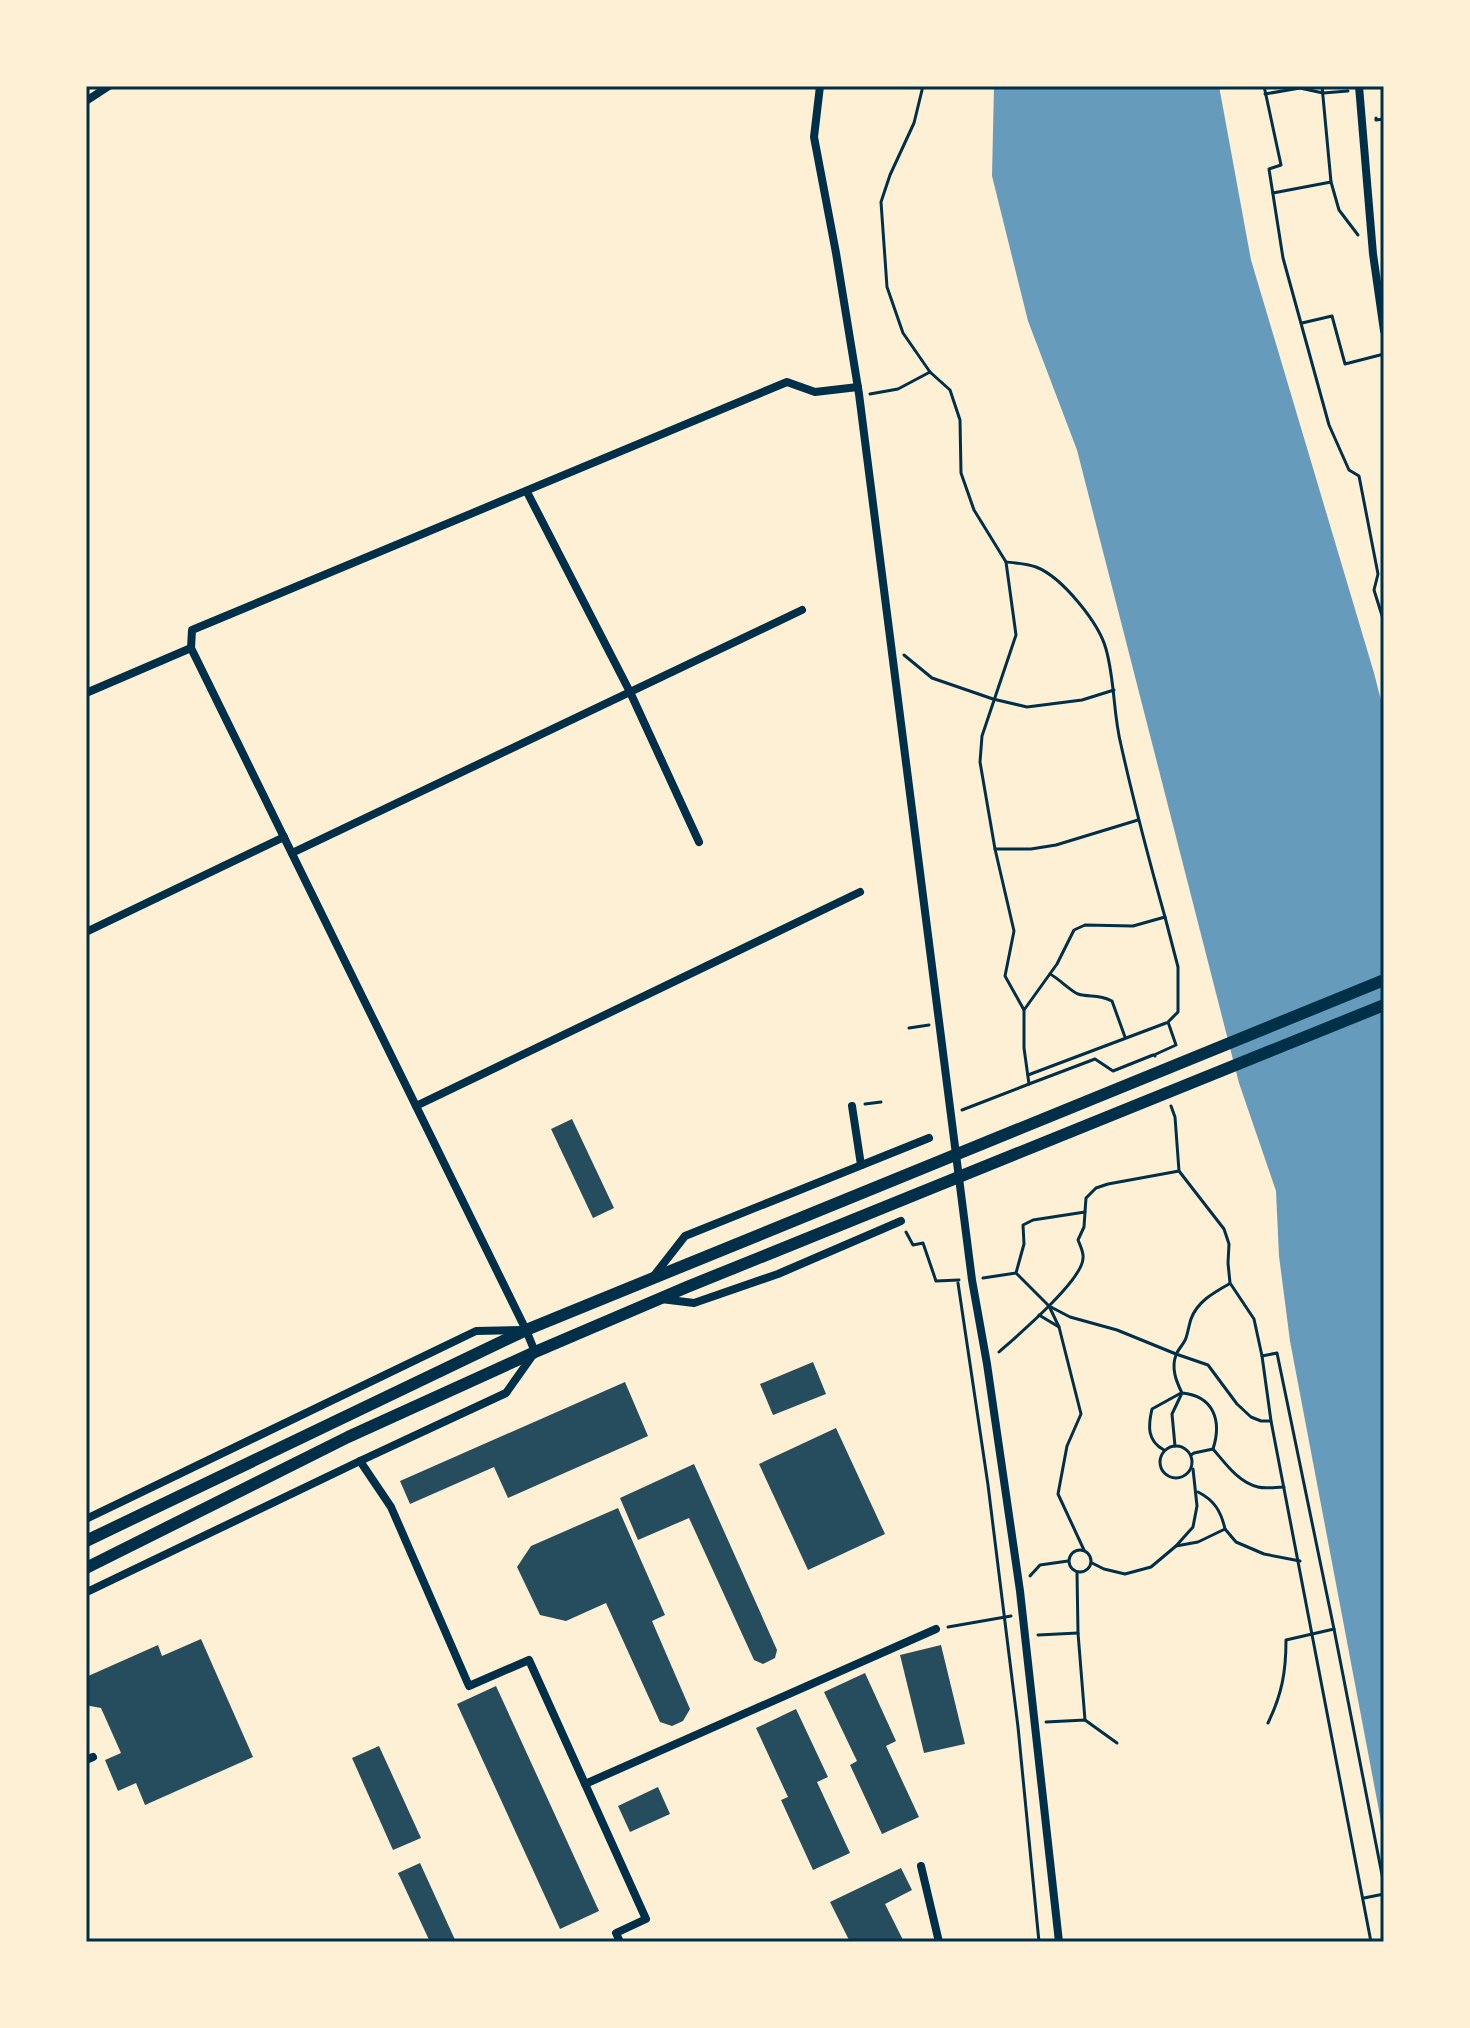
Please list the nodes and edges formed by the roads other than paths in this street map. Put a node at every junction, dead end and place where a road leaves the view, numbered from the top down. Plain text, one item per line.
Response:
1 (109, 86) edge
2 (820, 86) edge
3 (1359, 88) edge
4 (86, 101) edge
5 (1384, 331) edge
6 (858, 390) junction
7 (527, 492) junction
8 (802, 610) dead end
9 (191, 648) junction
10 (630, 692) junction
11 (86, 693) edge
12 (284, 837) junction
13 (699, 842) dead end
14 (292, 853) junction
15 (860, 892) dead end
16 (86, 932) edge
17 (1384, 980) edge
18 (1384, 1005) edge
19 (416, 1106) junction
20 (852, 1106) road end
21 (929, 1138) dead end
22 (861, 1165) junction
23 (901, 1221) road end
24 (653, 1277) junction
25 (661, 1299) junction
26 (526, 1330) junction
27 (535, 1352) junction
28 (360, 1461) junction
29 (86, 1519) edge
30 (86, 1541) edge
31 (86, 1568) edge
32 (86, 1590) edge
33 (936, 1629) road end
34 (585, 1784) junction
35 (921, 1866) dead end
36 (620, 1942) edge
37 (939, 1942) edge
38 (1059, 1942) edge

1 - 4 street
2 - 6 street
3 - 5 street
6 - 7 street
6 - 38 street
7 - 9 street
7 - 10 street
8 - 10 street
9 - 11 street
9 - 12 street
10 - 13 street
10 - 14 street
12 - 14 street
12 - 16 street
14 - 19 street
15 - 19 street
17 - 24 main road
18 - 25 main road
19 - 26 street
20 - 22 street
21 - 22 street
22 - 24 street
23 - 25 street
24 - 26 main road
25 - 27 main road
26 - 27 street
26 - 29 street
26 - 30 main road
27 - 28 street
27 - 31 main road
28 - 32 street
28 - 34 street
33 - 34 street
34 - 36 street
35 - 37 street

